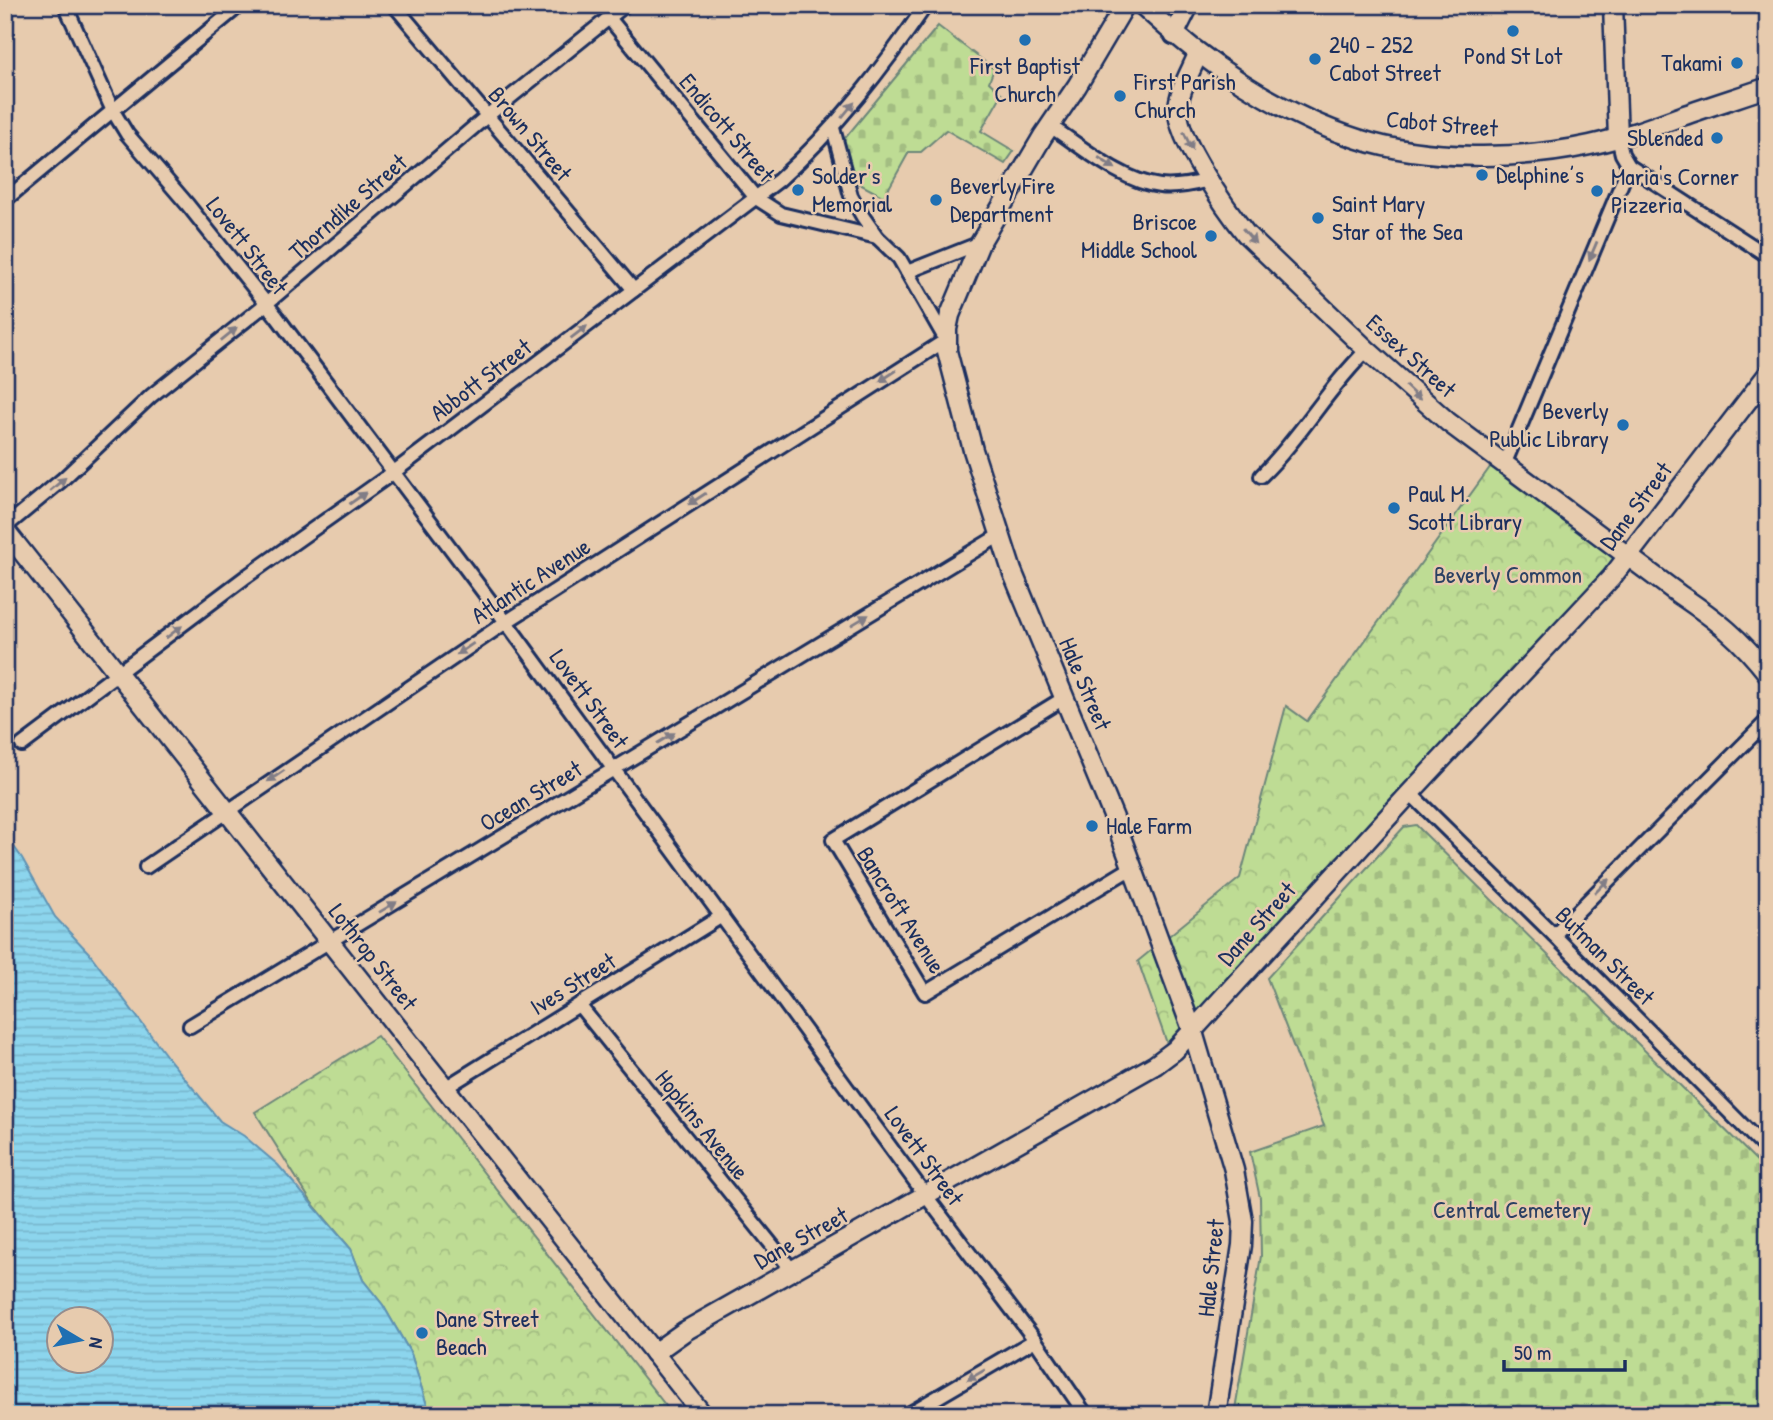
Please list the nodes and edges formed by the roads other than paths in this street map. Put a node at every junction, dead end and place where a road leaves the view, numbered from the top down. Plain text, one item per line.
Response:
1 (65, 5) edge
2 (240, 5) edge
3 (394, 5) edge
4 (625, 5) edge
5 (926, 5) edge
6 (1125, 5) edge
7 (1142, 5) edge
8 (1189, 5) edge
9 (1614, 5) edge
10 (609, 18) junction
11 (1174, 35) junction
12 (1198, 54) junction
13 (1768, 87) edge
14 (113, 111) junction
15 (486, 116) junction
16 (1050, 125) junction
17 (832, 128) junction
18 (1618, 138) junction
19 (1629, 166) junction
20 (1209, 180) junction
21 (756, 198) junction
22 (5, 200) edge
23 (877, 237) junction
24 (980, 243) junction
25 (1768, 256) edge
26 (907, 272) junction
27 (634, 290) junction
28 (266, 304) junction
29 (946, 340) junction
30 (1367, 350) junction
31 (1768, 374) edge
32 (1504, 465) junction
33 (394, 472) junction
34 (1261, 476) dead end
35 (5, 529) edge
36 (1000, 535) junction
37 (1629, 557) junction
38 (506, 622) junction
39 (119, 673) junction
40 (1768, 674) edge
41 (1064, 698) junction
42 (1768, 720) edge
43 (22, 745) dead end
44 (615, 769) junction
45 (1410, 793) junction
46 (227, 810) junction
47 (146, 867) dead end
48 (1133, 867) junction
49 (722, 916) junction
50 (1554, 935) junction
51 (330, 943) junction
52 (579, 1005) junction
53 (190, 1026) dead end
54 (1193, 1032) junction
55 (445, 1088) junction
56 (1768, 1151) edge
57 (926, 1196) junction
58 (792, 1270) junction
59 (1035, 1340) junction
60 (653, 1353) junction
61 (703, 1415) edge
62 (907, 1415) edge
63 (1086, 1415) edge
64 (1216, 1415) edge

1 - 14 street, Lovett Street
2 - 14 street
3 - 15 street, Brown Street
4 - 10 street, Thorndike Street
17 -> 5 street, Abbott Street
6 - 16 main road, Hale Street
7 - 11 main road, Cabot Street
8 - 11 main road
9 - 18 main road
10 - 15 street, Thorndike Street
10 - 21 street, Endicott Street
11 - 12 main road, Cabot Street
12 - 18 main road, Cabot Street
12 -> 20 main road, Essex Street
13 - 18 main road, Cabot Street
14 - 22 street
14 - 28 street, Lovett Street
15 - 27 street, Brown Street
15 - 28 street, Thorndike Street
16 -> 20 street
16 - 24 main road, Hale Street
17 - 21 street, Abbott Street
17 - 23 street
18 - 19 street
19 - 25 street
19 -> 32 street
20 -> 30 main road, Essex Street
21 - 23 street, Endicott Street
21 - 27 street, Abbott Street
23 - 26 street
24 - 26 street
24 - 29 main road, Hale Street
26 - 29 street
33 -> 27 street, Abbott Street
28 - 33 street, Lovett Street
35 -> 28 street, Thorndike Street
29 - 36 main road, Hale Street
29 -> 38 street, Atlantic Avenue
30 -> 32 main road, Essex Street
30 - 34 street
31 - 37 main road, Dane Street
32 - 37 main road, Essex Street
33 - 38 street, Lovett Street
39 -> 33 street, Abbott Street
35 - 39 main road, Lothrop Street
36 - 41 main road, Hale Street
44 -> 36 street, Ocean Street
37 - 40 main road, Essex Street
37 - 45 main road, Dane Street
38 - 44 street, Lovett Street
38 -> 46 street, Atlantic Avenue
39 - 43 street, Abbott Street
39 - 46 main road, Lothrop Street
41 - 48 main road, Hale Street
41 - 48 street, Bancroft Avenue
50 -> 42 street
44 - 49 street, Lovett Street
51 -> 44 street, Ocean Street
45 - 50 street, Butman Street
45 - 54 main road, Dane Street
46 - 47 street, Atlantic Avenue
46 - 51 main road, Lothrop Street
48 - 54 main road, Hale Street
49 - 52 street, Ives Street
49 - 57 street, Lovett Street
50 - 56 street, Butman Street
51 - 53 street, Ocean Street
51 - 55 main road, Lothrop Street
52 - 55 street, Ives Street
52 - 58 street, Hopkins Avenue
54 - 57 main road, Dane Street
54 - 64 main road, Hale Street
55 - 60 main road, Lothrop Street
57 - 58 main road, Dane Street
57 - 59 street, Lovett Street
58 - 60 main road, Dane Street
59 -> 62 street
59 - 63 street, Lovett Street
60 - 61 main road, Lothrop Street

